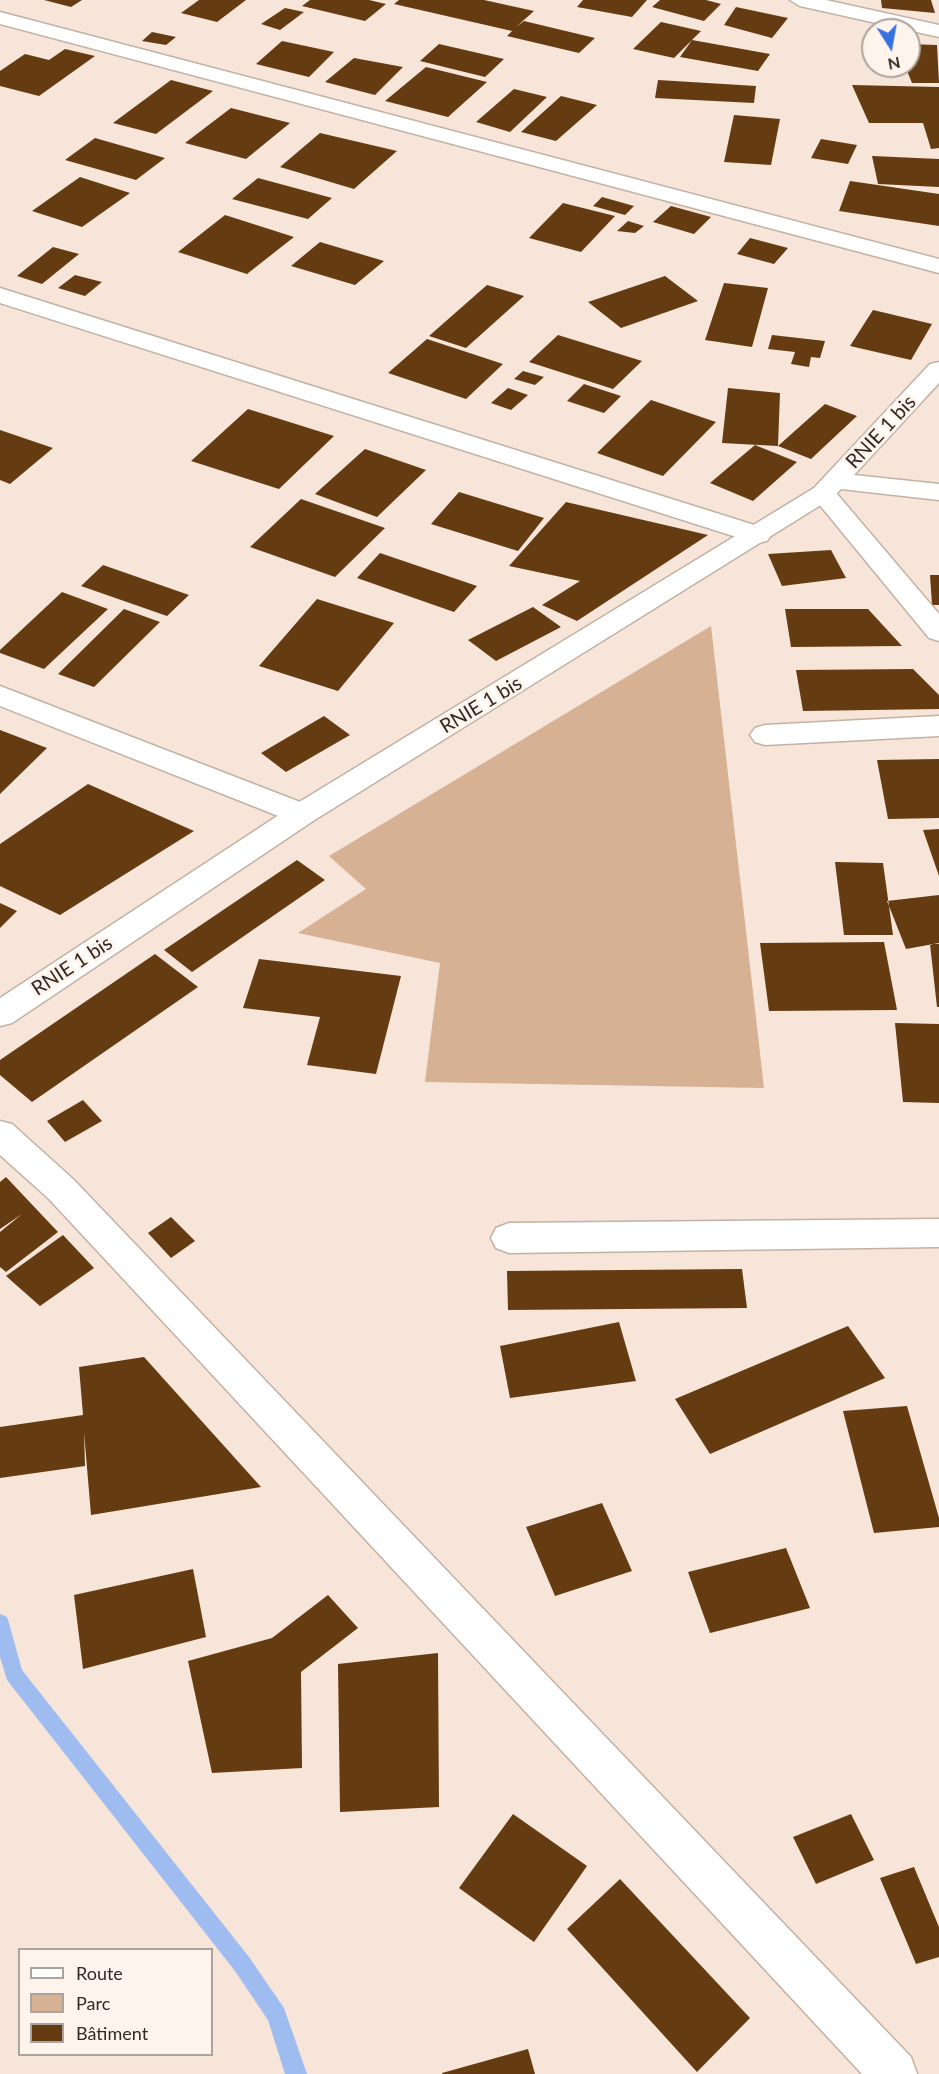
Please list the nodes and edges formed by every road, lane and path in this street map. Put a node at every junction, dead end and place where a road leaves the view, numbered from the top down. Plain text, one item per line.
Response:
1 (800, 0) edge
2 (0, 18) edge
3 (939, 31) edge
4 (939, 266) edge
5 (0, 295) edge
6 (939, 369) edge
7 (829, 487) junction
8 (939, 492) edge
9 (758, 535) junction
10 (939, 632) edge
11 (0, 695) edge
12 (939, 726) edge
13 (765, 735) dead end
14 (302, 814) junction
15 (0, 1014) edge
16 (0, 1134) edge
17 (939, 1233) edge
18 (509, 1239) dead end
19 (894, 2074) edge

1 - 3 street
2 - 4 street
5 - 9 street
6 - 7 street, RNIE 1 bis
7 - 8 street
7 - 9 street, RNIE 1 bis
7 - 10 street
9 - 14 street, RNIE 1 bis
11 - 14 street
12 - 13 street
14 - 15 street, RNIE 1 bis
16 - 19 street
17 - 18 street

